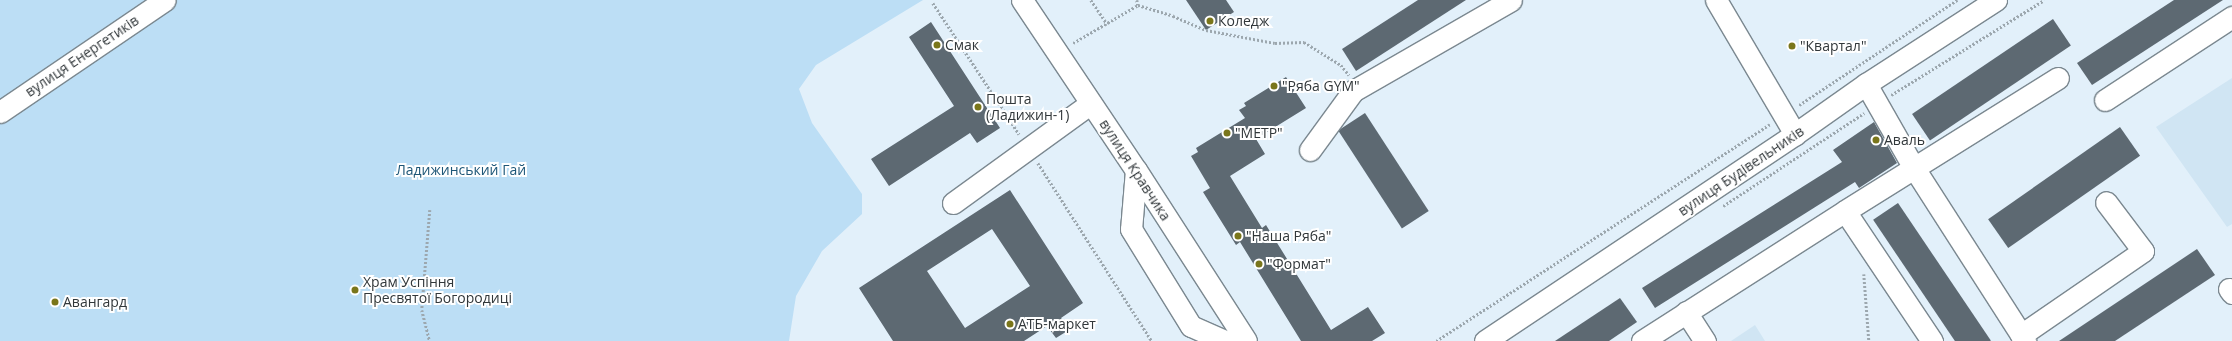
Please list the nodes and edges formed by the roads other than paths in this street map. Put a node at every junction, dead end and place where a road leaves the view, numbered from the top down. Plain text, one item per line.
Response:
1 (165, 0) edge
2 (1022, 0) edge
3 (1511, 0) edge
4 (1716, 0) edge
5 (1996, 0) edge
6 (2232, 17) edge
7 (2058, 78) dead end
8 (1866, 84) junction
9 (2105, 100) dead end
10 (1091, 103) junction
11 (0, 112) edge
12 (1795, 134) junction
13 (1310, 150) dead end
14 (1914, 168) junction
15 (1136, 170) junction
16 (2106, 202) dead end
17 (953, 203) dead end
18 (1845, 211) junction
19 (1686, 312) junction
20 (2024, 338) edge
21 (1224, 341) edge
22 (1246, 341) edge
23 (1485, 341) edge
24 (1642, 341) edge
25 (1705, 341) edge
26 (1932, 341) edge

1 - 11 street, вулиця Енергетиків
2 - 10 street, вулиця Кравчика
3 - 13 street
4 - 12 street
5 - 8 street, вулиця Будівельників
6 - 9 street
7 - 14 street
8 - 12 street, вулиця Будівельників
8 - 14 street
10 - 15 street, вулиця Кравчика
10 - 17 street
12 - 23 street, вулиця Будівельників
14 - 18 street
14 - 20 street
15 - 21 street
15 - 22 street, вулиця Кравчика
16 - 20 street
18 - 19 street
18 - 26 street
19 - 24 street
19 - 25 street

